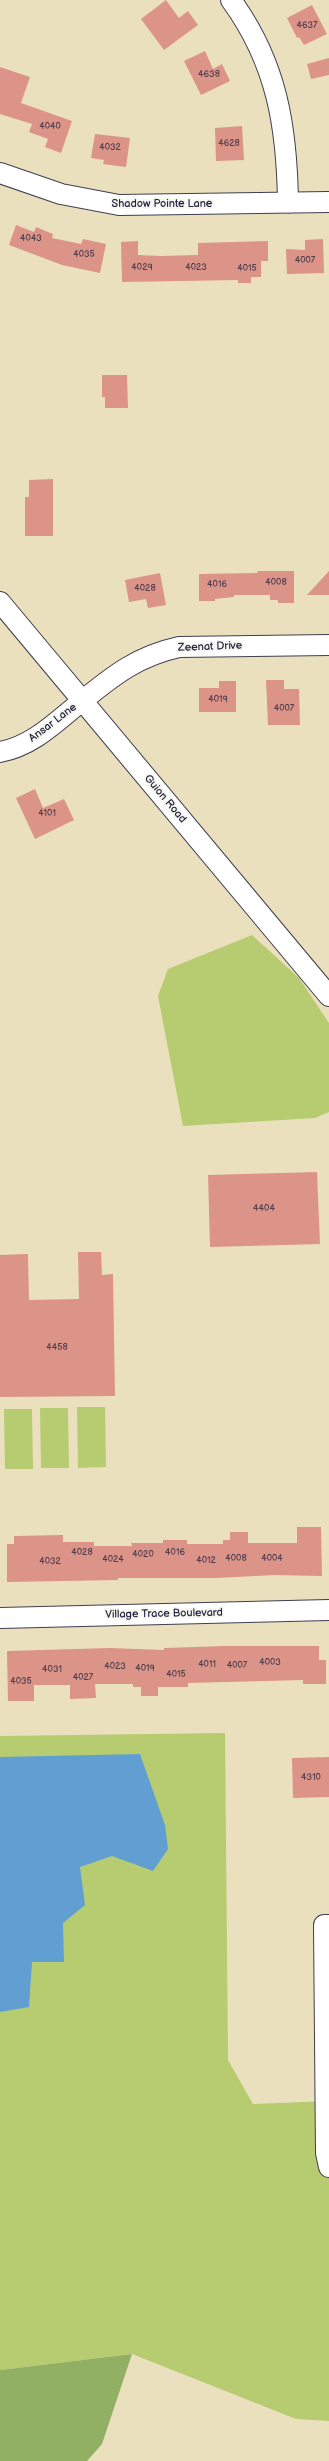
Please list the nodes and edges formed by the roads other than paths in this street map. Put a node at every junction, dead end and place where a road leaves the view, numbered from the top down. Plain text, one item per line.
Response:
1 (231, 0) edge
2 (0, 173) edge
3 (329, 202) edge
4 (288, 203) junction
5 (0, 602) edge
6 (329, 645) edge
7 (83, 700) junction
8 (0, 752) edge
9 (329, 996) edge
10 (329, 1610) edge
11 (0, 1618) edge
12 (329, 1925) edge
13 (329, 2167) edge

1 - 4 street
2 - 4 street, Shadow Pointe Lane
3 - 4 street, Shadow Pointe Lane
5 - 7 street, Guion Road
6 - 7 street, Zeenat Drive
7 - 8 street, Ansar Lane
7 - 9 street, Guion Road
10 - 11 street, Village Trace Boulevard
12 - 13 street

